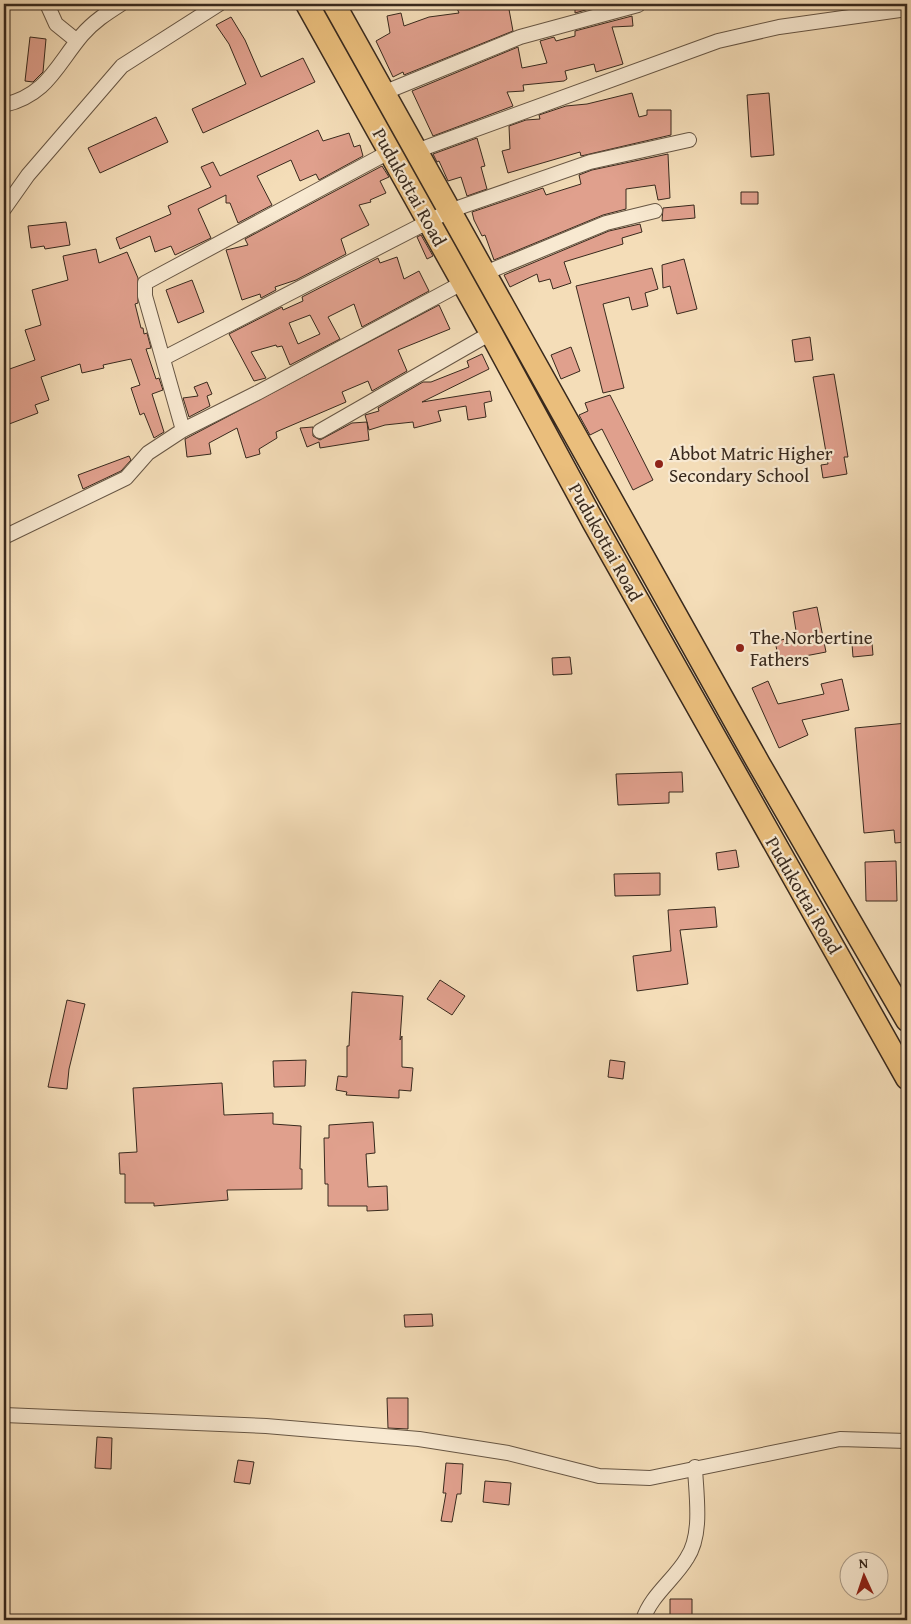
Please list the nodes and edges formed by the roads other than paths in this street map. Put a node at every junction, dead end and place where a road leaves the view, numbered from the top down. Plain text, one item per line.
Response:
1 (47, 4) edge
2 (121, 4) edge
3 (218, 4) edge
4 (307, 4) edge
5 (334, 4) edge
6 (638, 5) dead end
7 (907, 9) edge
8 (77, 41) junction
9 (383, 92) junction
10 (4, 105) edge
11 (689, 140) dead end
12 (416, 151) junction
13 (389, 152) junction
14 (4, 209) edge
15 (448, 211) junction
16 (655, 211) dead end
17 (428, 221) junction
18 (485, 273) junction
19 (464, 282) junction
20 (492, 332) junction
21 (164, 358) junction
22 (183, 430) junction
23 (320, 431) dead end
24 (616, 508) junction
25 (594, 522) junction
26 (4, 537) edge
27 (907, 1020) edge
28 (907, 1078) edge
29 (4, 1415) edge
30 (907, 1441) edge
31 (695, 1467) junction
32 (643, 1620) edge

1 - 8 street
2 - 8 street
3 - 14 street
4 - 13 highway, Pudukottai Road
5 - 9 highway, Pudukottai Road
6 - 9 street
7 - 12 street
8 - 10 street
9 - 12 highway, Pudukottai Road
11 - 15 street
12 - 15 highway, Pudukottai Road
13 - 17 highway, Pudukottai Road
13 - 21 street
15 - 17 street
15 - 18 highway, Pudukottai Road
16 - 18 street
17 - 19 highway, Pudukottai Road
17 - 21 street
18 - 24 highway, Pudukottai Road
19 - 20 highway, Pudukottai Road
19 - 22 street
20 - 23 street
20 - 25 highway, Pudukottai Road
21 - 22 street
22 - 26 street
24 - 25 highway
24 - 27 highway, Pudukottai Road
25 - 28 highway, Pudukottai Road
29 - 31 street
30 - 31 street
31 - 32 street

